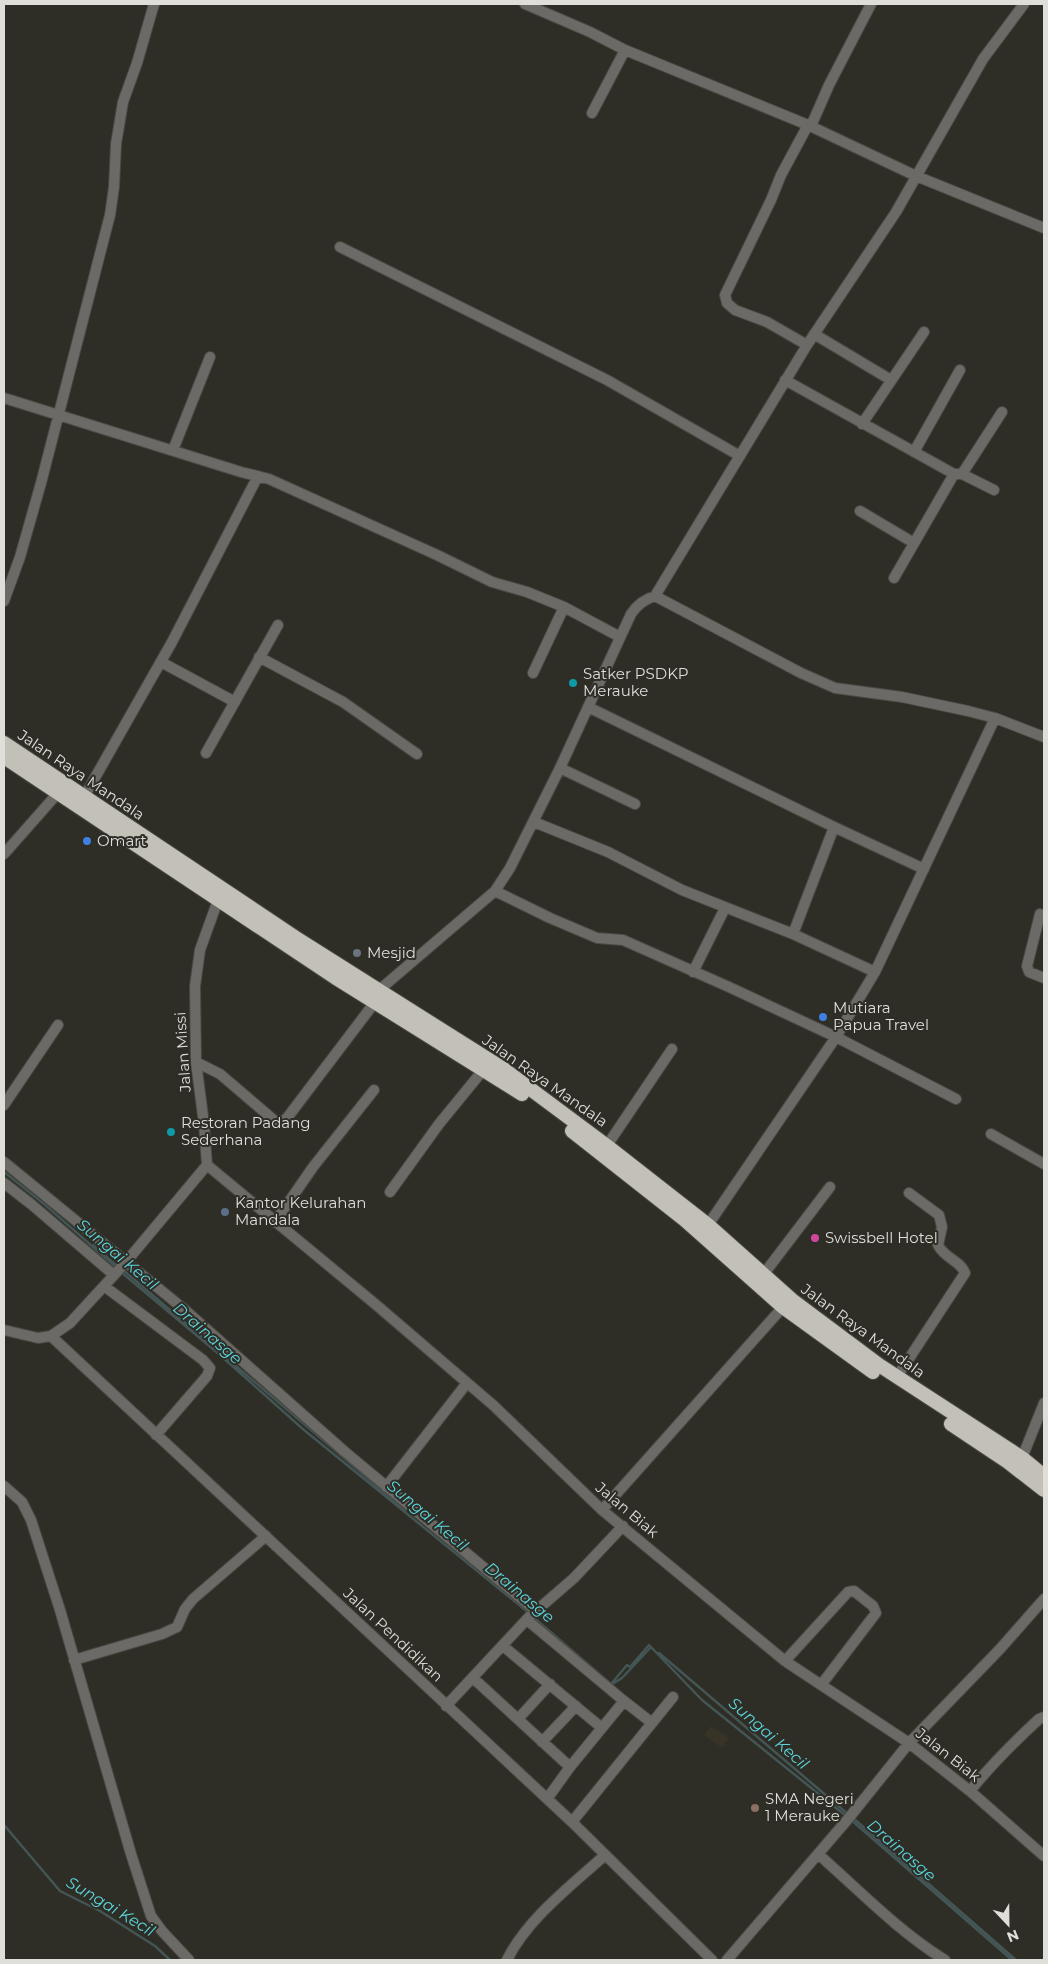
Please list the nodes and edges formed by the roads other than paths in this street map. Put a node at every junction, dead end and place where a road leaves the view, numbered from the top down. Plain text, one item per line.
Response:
1 (154, 4) edge
2 (524, 4) edge
3 (871, 4) edge
4 (1024, 4) edge
5 (625, 50) junction
6 (592, 113) dead end
7 (812, 122) junction
8 (916, 176) junction
9 (1044, 228) edge
10 (340, 247) dead end
11 (924, 332) dead end
12 (814, 334) junction
13 (807, 345) junction
14 (210, 357) dead end
15 (960, 370) dead end
16 (786, 380) junction
17 (891, 380) junction
18 (4, 398) edge
19 (1002, 412) dead end
20 (59, 414) junction
21 (862, 424) junction
22 (173, 450) junction
23 (914, 452) junction
24 (740, 456) junction
25 (958, 474) junction
26 (258, 476) junction
27 (994, 490) dead end
28 (860, 511) dead end
29 (914, 543) junction
30 (894, 578) dead end
31 (655, 596) junction
32 (4, 601) edge
33 (564, 606) junction
34 (278, 624) dead end
35 (620, 637) junction
36 (259, 657) junction
37 (161, 662) junction
38 (533, 672) dead end
39 (235, 702) junction
40 (588, 707) junction
41 (995, 718) junction
42 (1044, 737) edge
43 (4, 744) edge
44 (206, 753) dead end
45 (417, 754) dead end
46 (4, 757) edge
47 (560, 768) junction
48 (45, 779) junction
49 (57, 794) junction
50 (84, 797) junction
51 (635, 804) dead end
52 (534, 822) junction
53 (834, 827) junction
54 (4, 854) edge
55 (924, 869) junction
56 (495, 891) junction
57 (218, 900) junction
58 (725, 908) junction
59 (1040, 914) dead end
60 (793, 934) junction
61 (693, 972) junction
62 (875, 972) junction
63 (1044, 978) edge
64 (376, 996) junction
65 (58, 1025) dead end
66 (836, 1037) junction
67 (672, 1049) dead end
68 (196, 1062) junction
69 (484, 1069) junction
70 (374, 1090) dead end
71 (956, 1098) dead end
72 (4, 1105) edge
73 (991, 1134) dead end
74 (604, 1150) junction
75 (4, 1162) edge
76 (1044, 1164) edge
77 (207, 1165) junction
78 (4, 1183) edge
79 (830, 1187) dead end
80 (390, 1192) dead end
81 (909, 1193) dead end
82 (275, 1222) junction
83 (708, 1225) junction
84 (120, 1268) junction
85 (763, 1275) junction
86 (104, 1286) junction
87 (783, 1307) junction
88 (4, 1330) edge
89 (51, 1336) junction
90 (897, 1377) junction
91 (467, 1383) junction
92 (1044, 1403) edge
93 (932, 1405) junction
94 (156, 1435) junction
95 (1022, 1458) junction
96 (1044, 1476) edge
97 (4, 1486) edge
98 (386, 1486) junction
99 (1044, 1490) edge
100 (602, 1510) junction
101 (623, 1526) junction
102 (266, 1536) junction
103 (1044, 1598) edge
104 (531, 1616) junction
105 (503, 1646) junction
106 (74, 1660) junction
107 (785, 1661) junction
108 (473, 1678) junction
109 (550, 1684) junction
110 (821, 1685) junction
111 (673, 1697) dead end
112 (624, 1701) junction
113 (446, 1706) junction
114 (576, 1706) junction
115 (1044, 1717) edge
116 (518, 1719) junction
117 (652, 1723) junction
118 (602, 1728) junction
119 (542, 1742) junction
120 (909, 1743) junction
121 (570, 1767) junction
122 (970, 1791) junction
123 (547, 1799) junction
124 (572, 1822) junction
125 (818, 1854) junction
126 (605, 1855) junction
127 (1044, 1856) edge
128 (189, 1960) edge
129 (508, 1960) edge
130 (712, 1960) edge
131 (727, 1960) edge
132 (945, 1960) edge

1 - 20 street
2 - 5 street
3 - 7 street
4 - 8 street
5 - 6 street
5 - 7 street
7 - 8 street
7 - 13 street
8 - 9 street
8 - 12 street
10 - 24 street
11 - 17 street
12 - 13 street
12 - 17 street
13 - 16 street
14 - 22 street
15 - 23 street
16 - 21 street
16 - 24 street
17 - 21 street
18 - 20 street
19 - 25 street
20 - 22 street
20 - 32 street
21 - 23 street
22 - 26 street
23 - 25 street
24 - 31 street
25 - 27 street
25 - 29 street
26 - 33 street
26 - 37 street
28 - 29 street
29 - 30 street
31 - 35 street
31 - 41 street
33 - 35 street
33 - 38 street
34 - 36 street
35 - 40 street
36 - 39 street
36 - 45 street
37 - 39 street
37 - 50 street
39 - 44 street
40 - 47 street
40 - 53 street
41 - 42 street
41 - 55 street
43 - 48 highway, Jalan Raya Mandala
46 - 48 highway, Jalan Raya Mandala
47 - 51 street
47 - 52 street
48 - 49 highway, Jalan Raya Mandala
48 - 50 highway, Jalan Raya Mandala
49 - 54 street
49 - 57 highway, Jalan Raya Mandala
50 - 64 highway, Jalan Raya Mandala
52 - 56 street
52 - 58 street
53 - 55 street
53 - 60 street
55 - 62 street
56 - 61 street
56 - 64 street
57 - 64 highway, Jalan Raya Mandala
57 - 68 street, Jalan Missi
58 - 60 street
58 - 61 street
59 - 63 street
60 - 62 street
61 - 66 street
62 - 66 street
64 - 68 street
64 - 69 highway, Jalan Raya Mandala
64 - 74 highway, Jalan Raya Mandala
65 - 72 street
66 - 71 street
66 - 83 street
67 - 74 street
68 - 77 street, Jalan Missi
69 - 74 highway, Jalan Raya Mandala
69 - 80 street
70 - 82 street
73 - 76 street
74 - 83 highway, Jalan Raya Mandala
74 - 87 highway, Jalan Raya Mandala
75 - 84 street
77 - 82 street, Jalan Biak
77 - 84 street
78 - 84 street
79 - 85 street
81 - 90 street
82 - 91 street, Jalan Biak
83 - 85 highway, Jalan Raya Mandala
84 - 86 street
84 - 98 street
85 - 90 highway, Jalan Raya Mandala
86 - 89 street
86 - 94 street
87 - 93 highway, Jalan Raya Mandala
87 - 100 street
88 - 89 street
89 - 94 street, Jalan Pendidikan
90 - 93 highway, Jalan Raya Mandala
91 - 98 street
91 - 100 street, Jalan Biak
92 - 95 street
93 - 95 highway, Jalan Raya Mandala
93 - 99 highway, Jalan Raya Mandala
94 - 102 street, Jalan Pendidikan
95 - 96 highway, Jalan Raya Mandala
97 - 106 street
98 - 104 street
100 - 101 street, Jalan Biak
101 - 104 street
101 - 107 street, Jalan Biak
102 - 106 street
102 - 113 street, Jalan Pendidikan
103 - 120 street
104 - 105 street
104 - 112 street
105 - 108 street
105 - 109 street
106 - 128 street
107 - 110 street, Jalan Biak
107 - 110 street
108 - 113 street
108 - 116 street
109 - 114 street
109 - 116 street
110 - 120 street, Jalan Biak
111 - 117 street
112 - 117 street
112 - 118 street
113 - 123 street, Jalan Pendidikan
114 - 118 street
114 - 119 street
115 - 122 street
116 - 119 street
117 - 124 street
118 - 121 street
119 - 121 street
120 - 122 street, Jalan Biak
120 - 125 street
121 - 123 street
122 - 127 street, Jalan Biak
123 - 124 street, Jalan Pendidikan
124 - 126 street, Jalan Pendidikan
125 - 131 street
125 - 132 street
126 - 129 street
126 - 130 street, Jalan Pendidikan

